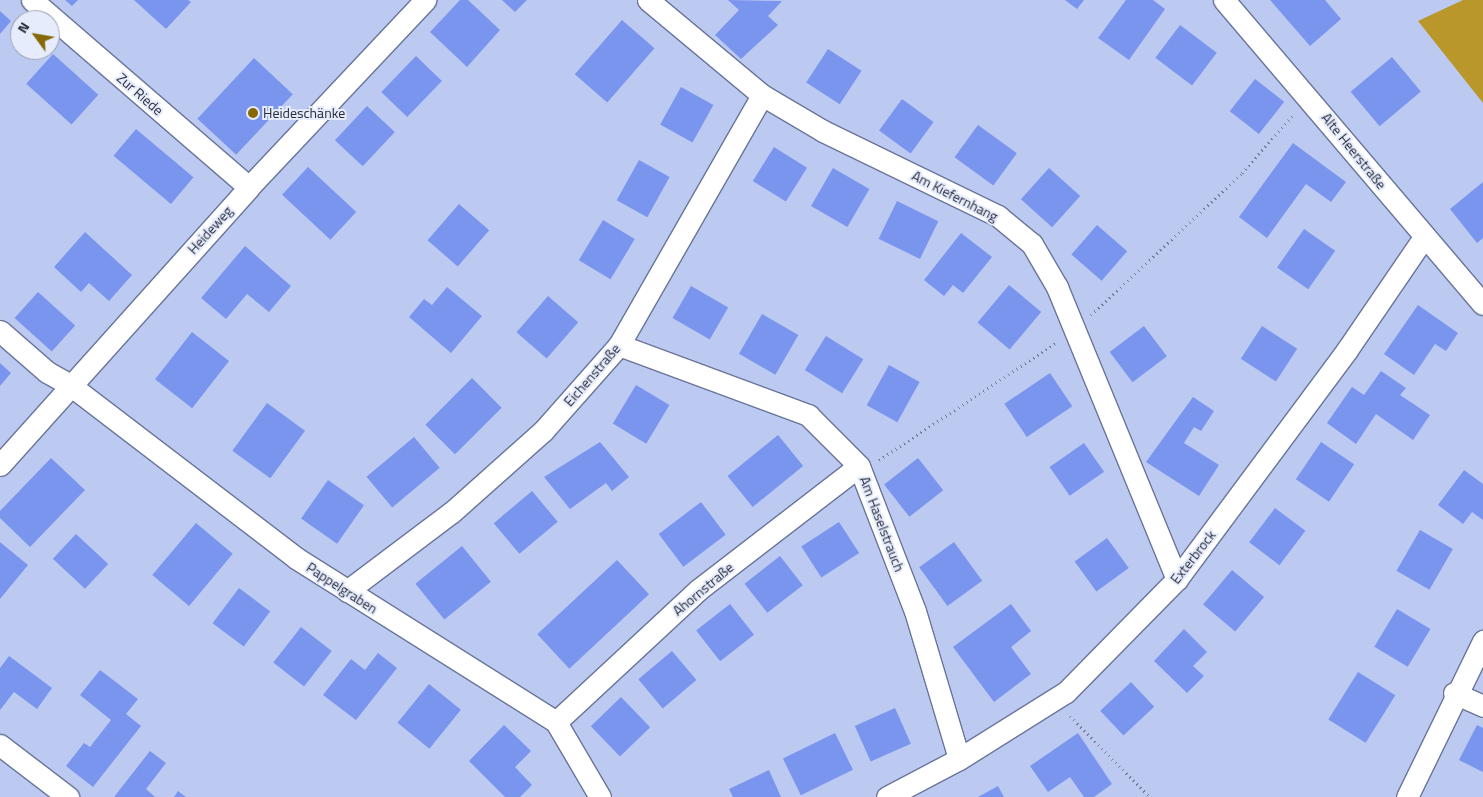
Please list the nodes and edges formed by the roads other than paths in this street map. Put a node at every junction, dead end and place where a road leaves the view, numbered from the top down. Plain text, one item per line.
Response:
1 (32, 0) edge
2 (425, 0) edge
3 (648, 0) edge
4 (1224, 0) edge
5 (762, 95) junction
6 (249, 187) junction
7 (1424, 237) junction
8 (1483, 304) edge
9 (0, 332) edge
10 (619, 345) junction
11 (70, 385) junction
12 (0, 465) edge
13 (859, 466) junction
14 (1177, 579) junction
15 (347, 591) junction
16 (1483, 641) edge
17 (1454, 693) junction
18 (1483, 706) edge
19 (556, 722) junction
20 (0, 745) edge
21 (959, 759) junction
22 (68, 797) edge
23 (600, 797) edge
24 (887, 797) edge
25 (1407, 797) edge

1 - 6 street, Zur Riede
2 - 6 street, Heideweg
3 - 5 street, Am Kiefernhang
4 - 7 street, Alte Heerstraße
5 - 10 street, Eichenstraße
5 - 14 street, Am Kiefernhang
6 - 11 street, Heideweg
7 - 8 street, Alte Heerstraße
7 - 14 street, Exterbrock
9 - 11 street, Pappelgraben
10 - 13 street, Am Haselstrauch
10 - 15 street, Eichenstraße
11 - 12 street, Heideweg
11 - 15 street, Pappelgraben
13 - 19 street, Ahornstraße
13 - 21 street, Am Haselstrauch
14 - 21 street, Exterbrock
15 - 19 street, Pappelgraben
16 - 17 street
17 - 18 street
17 - 25 street
19 - 23 street, Pappelgraben
20 - 22 street
21 - 24 street, Exterbrock

